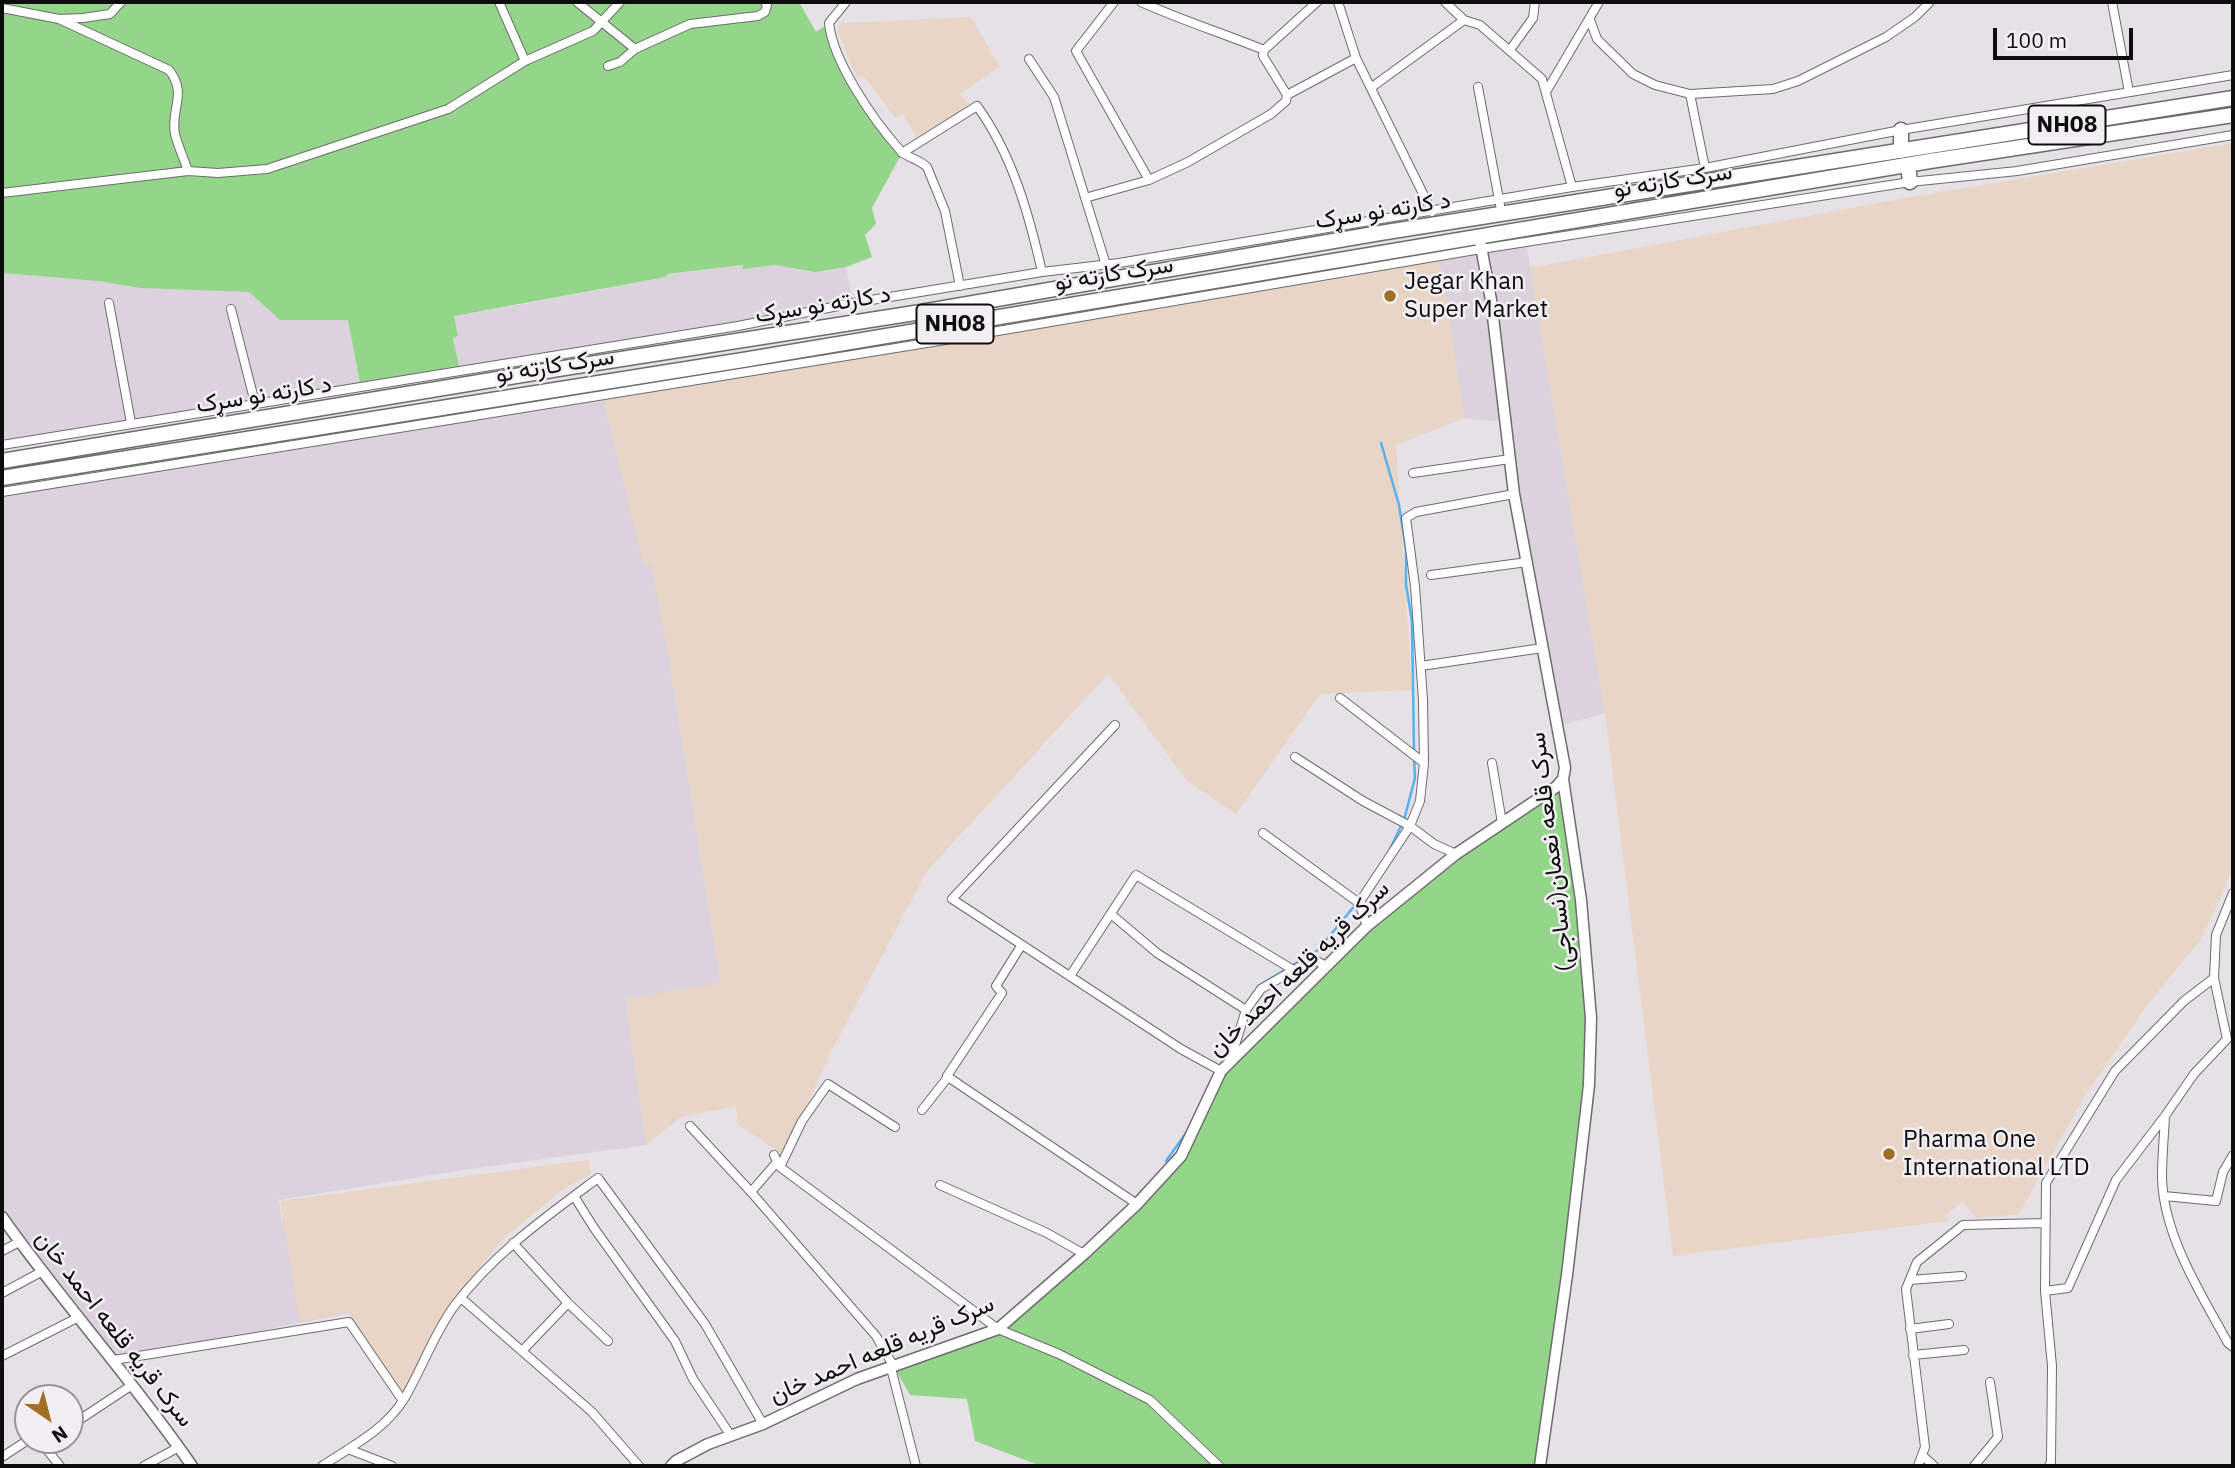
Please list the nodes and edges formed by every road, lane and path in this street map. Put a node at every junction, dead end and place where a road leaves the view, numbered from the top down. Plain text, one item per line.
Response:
1 (121, 2) edge
2 (499, 2) edge
3 (578, 2) edge
4 (620, 2) edge
5 (765, 2) edge
6 (846, 2) edge
7 (1114, 2) edge
8 (1141, 2) edge
9 (1317, 2) edge
10 (1338, 2) edge
11 (1535, 2) edge
12 (1599, 2) edge
13 (1930, 2) edge
14 (2112, 2) edge
15 (1448, 3) edge
16 (2, 8) edge
17 (60, 19) junction
18 (1464, 20) junction
19 (1590, 20) junction
20 (602, 23) junction
21 (635, 49) junction
22 (1264, 50) junction
23 (1510, 50) junction
24 (1356, 58) junction
25 (1030, 59) dead end
26 (525, 61) junction
27 (608, 66) dead end
28 (2233, 75) edge
29 (1372, 87) junction
30 (1478, 87) dead end
31 (1546, 92) junction
32 (2129, 92) junction
33 (1690, 94) junction
34 (1287, 95) junction
35 (2233, 98) edge
36 (2233, 115) edge
37 (2045, 128) junction
38 (1901, 130) junction
39 (2233, 135) edge
40 (1962, 142) junction
41 (2053, 144) junction
42 (1901, 151) junction
43 (902, 153) junction
44 (1967, 157) junction
45 (1908, 166) junction
46 (1705, 168) junction
47 (188, 171) junction
48 (1149, 180) junction
49 (1910, 182) junction
50 (1572, 187) junction
51 (2, 193) edge
52 (1085, 198) junction
53 (1499, 200) junction
54 (1432, 212) junction
55 (1502, 215) junction
56 (1420, 227) junction
57 (1312, 238) junction
58 (1480, 243) junction
59 (1423, 245) junction
60 (1106, 265) junction
61 (1042, 272) junction
62 (960, 286) junction
63 (109, 303) dead end
64 (231, 309) dead end
65 (502, 379) junction
66 (506, 396) junction
67 (255, 403) junction
68 (131, 423) junction
69 (2, 445) edge
70 (1510, 459) junction
71 (2, 461) edge
72 (1413, 473) dead end
73 (2, 478) edge
74 (2, 492) edge
75 (1514, 494) junction
76 (1527, 562) junction
77 (1431, 575) dead end
78 (1542, 648) junction
79 (1421, 666) junction
80 (1340, 698) dead end
81 (1115, 725) dead end
82 (1295, 757) dead end
83 (1424, 763) junction
84 (1492, 763) dead end
85 (1563, 779) junction
86 (1502, 823) junction
87 (1410, 826) junction
88 (1263, 832) dead end
89 (1456, 854) junction
90 (2233, 893) edge
91 (1359, 902) junction
92 (1111, 914) junction
93 (1367, 926) junction
94 (1021, 946) junction
95 (1326, 966) junction
96 (1295, 971) junction
97 (1070, 976) junction
98 (2214, 978) junction
99 (1246, 1010) junction
100 (2230, 1037) edge
101 (1225, 1068) junction
102 (948, 1077) junction
103 (922, 1110) dead end
104 (2165, 1116) junction
105 (690, 1126) dead end
106 (895, 1126) dead end
107 (2233, 1154) edge
108 (777, 1161) junction
109 (940, 1185) dead end
110 (751, 1192) junction
111 (574, 1196) junction
112 (2164, 1196) junction
113 (1138, 1204) junction
114 (2, 1217) edge
115 (2044, 1223) junction
116 (19, 1242) junction
117 (513, 1243) junction
118 (2, 1251) edge
119 (1084, 1254) junction
120 (41, 1272) junction
121 (1962, 1276) dead end
122 (1910, 1280) junction
123 (2045, 1291) junction
124 (2, 1293) edge
125 (461, 1298) junction
126 (568, 1303) junction
127 (79, 1317) junction
128 (1949, 1324) dead end
129 (998, 1328) junction
130 (1910, 1329) junction
131 (608, 1341) dead end
132 (2233, 1347) edge
133 (1964, 1350) dead end
134 (522, 1352) junction
135 (2, 1356) edge
136 (1913, 1356) junction
137 (114, 1360) junction
138 (892, 1368) junction
139 (1990, 1382) dead end
140 (132, 1385) junction
141 (403, 1401) junction
142 (84, 1417) edge
143 (763, 1424) junction
144 (730, 1436) junction
145 (179, 1447) junction
146 (348, 1449) junction
147 (1923, 1457) junction
148 (2050, 1464) edge
149 (144, 1466) edge
150 (192, 1466) edge
151 (322, 1466) edge
152 (392, 1466) edge
153 (639, 1466) edge
154 (671, 1466) edge
155 (916, 1466) edge
156 (1219, 1466) edge
157 (1540, 1466) edge
158 (1918, 1466) edge
159 (1934, 1466) edge
160 (1974, 1466) edge
161 (2062, 1466) edge

1 - 17 street
2 - 26 street
3 - 20 street
4 - 20 street
5 - 21 street
6 - 43 street
7 - 48 street
8 - 22 street
9 - 22 street
10 - 24 street
11 - 23 street
12 - 19 street
13 - 33 street
14 - 32 street
15 - 18 street
16 - 17 street
17 - 47 street
18 - 23 street
18 - 29 street
19 - 31 street
19 - 33 street
20 - 21 street
20 - 26 street
21 - 27 street
22 - 34 street
23 - 31 street
24 - 29 street
24 - 34 street
25 - 52 street
26 - 47 street
28 - 32 street
29 - 54 street
30 - 53 street
31 - 50 street
32 - 38 street
33 - 46 street
34 - 48 street
35 - 37 highway, NH08
36 - 41 highway, سرک کارته نو / NH08
37 - 40 highway, NH08
37 - 41 highway
38 - 42 highway
38 - 46 street
39 - 49 street
40 - 42 highway, NH08
40 - 44 highway
41 - 44 highway, سرک کارته نو / NH08
42 - 55 highway, د کارته نو سړک / NH08
43 - 61 street
43 - 62 street
44 - 45 highway, سرک کارته نو / NH08
45 - 49 highway
45 - 58 highway, سرک کارته نو / NH08
46 - 50 street
47 - 51 street
48 - 52 street
49 - 58 street
50 - 53 street
52 - 60 street
53 - 54 street
53 - 55 street
54 - 57 street
55 - 56 highway, د کارته نو سړک / NH08
56 - 57 highway, د کارته نو سړک / NH08
56 - 59 highway
57 - 60 street
57 - 65 highway, د کارته نو سړک / NH08
58 - 59 highway, سرک کارته نو / NH08
58 - 70 street, سرک قلعه نعمان(نساجی)
58 - 74 street
59 - 66 highway, سرک کارته نو / NH08
60 - 61 street
61 - 62 street
62 - 67 street
63 - 68 street
64 - 67 street
65 - 66 highway
65 - 71 highway, د کارته نو سړک / NH08
66 - 73 highway, سرک کارته نو / NH08
67 - 68 street
68 - 69 street
70 - 72 street
70 - 75 street, سرک قلعه نعمان(نساجی)
75 - 76 street, سرک قلعه نعمان(نساجی)
75 - 79 street
76 - 77 street
76 - 78 street, سرک قلعه نعمان(نساجی)
78 - 79 street
78 - 85 street, سرک قلعه نعمان(نساجی)
79 - 83 street
80 - 83 street
81 - 94 street
82 - 87 street
83 - 87 street
84 - 86 street
85 - 86 street, سرک قریه قلعه احمد خان
85 - 157 street, سرک قلعه نعمان(نساجی)
86 - 89 street, سرک قریه قلعه احمد خان
87 - 89 street
87 - 91 street
88 - 91 street
89 - 93 street, سرک قریه قلعه احمد خان
90 - 98 street
91 - 93 street
92 - 96 street
92 - 97 street
92 - 99 street
93 - 95 street, سرک قریه قلعه احمد خان
94 - 97 street
94 - 102 street
95 - 96 street
95 - 101 street, سرک قریه قلعه احمد خان
96 - 99 street
97 - 101 street
98 - 100 street
98 - 115 street
99 - 101 street
100 - 104 street
101 - 113 street, سرک قریه قلعه احمد خان
102 - 103 street
102 - 113 street
104 - 112 street
104 - 123 street
105 - 110 street
106 - 108 street
107 - 112 street
108 - 110 street
108 - 129 street
109 - 119 street
110 - 138 street
111 - 117 street
111 - 143 street
111 - 144 street
112 - 132 street
113 - 119 street, سرک قریه قلعه احمد خان
114 - 116 street, سرک قریه قلعه احمد خان
115 - 122 street
115 - 123 street
116 - 118 street
116 - 120 street, سرک قریه قلعه احمد خان
117 - 125 street
117 - 126 street
119 - 129 street, سرک قریه قلعه احمد خان
120 - 124 street
120 - 127 street, سرک قریه قلعه احمد خان
121 - 122 street
122 - 130 street
123 - 148 street
125 - 134 street
125 - 141 street
126 - 131 street
126 - 134 street
127 - 135 street
127 - 137 street, سرک قریه قلعه احمد خان
128 - 130 street
129 - 138 street, سرک قریه قلعه احمد خان
129 - 156 street
130 - 136 street
133 - 136 street
134 - 153 street
136 - 147 street
137 - 140 street, سرک قریه قلعه احمد خان
137 - 141 street
138 - 143 street, سرک قریه قلعه احمد خان
138 - 155 street
139 - 160 street
140 - 142 street
140 - 145 street, سرک قریه قلعه احمد خان
141 - 146 street
143 - 144 street, سرک قریه قلعه احمد خان
144 - 154 street, سرک قریه قلعه احمد خان
145 - 149 street
145 - 150 street, سرک قریه قلعه احمد خان
146 - 151 street
146 - 152 street
147 - 158 street
147 - 159 street
148 - 161 street

